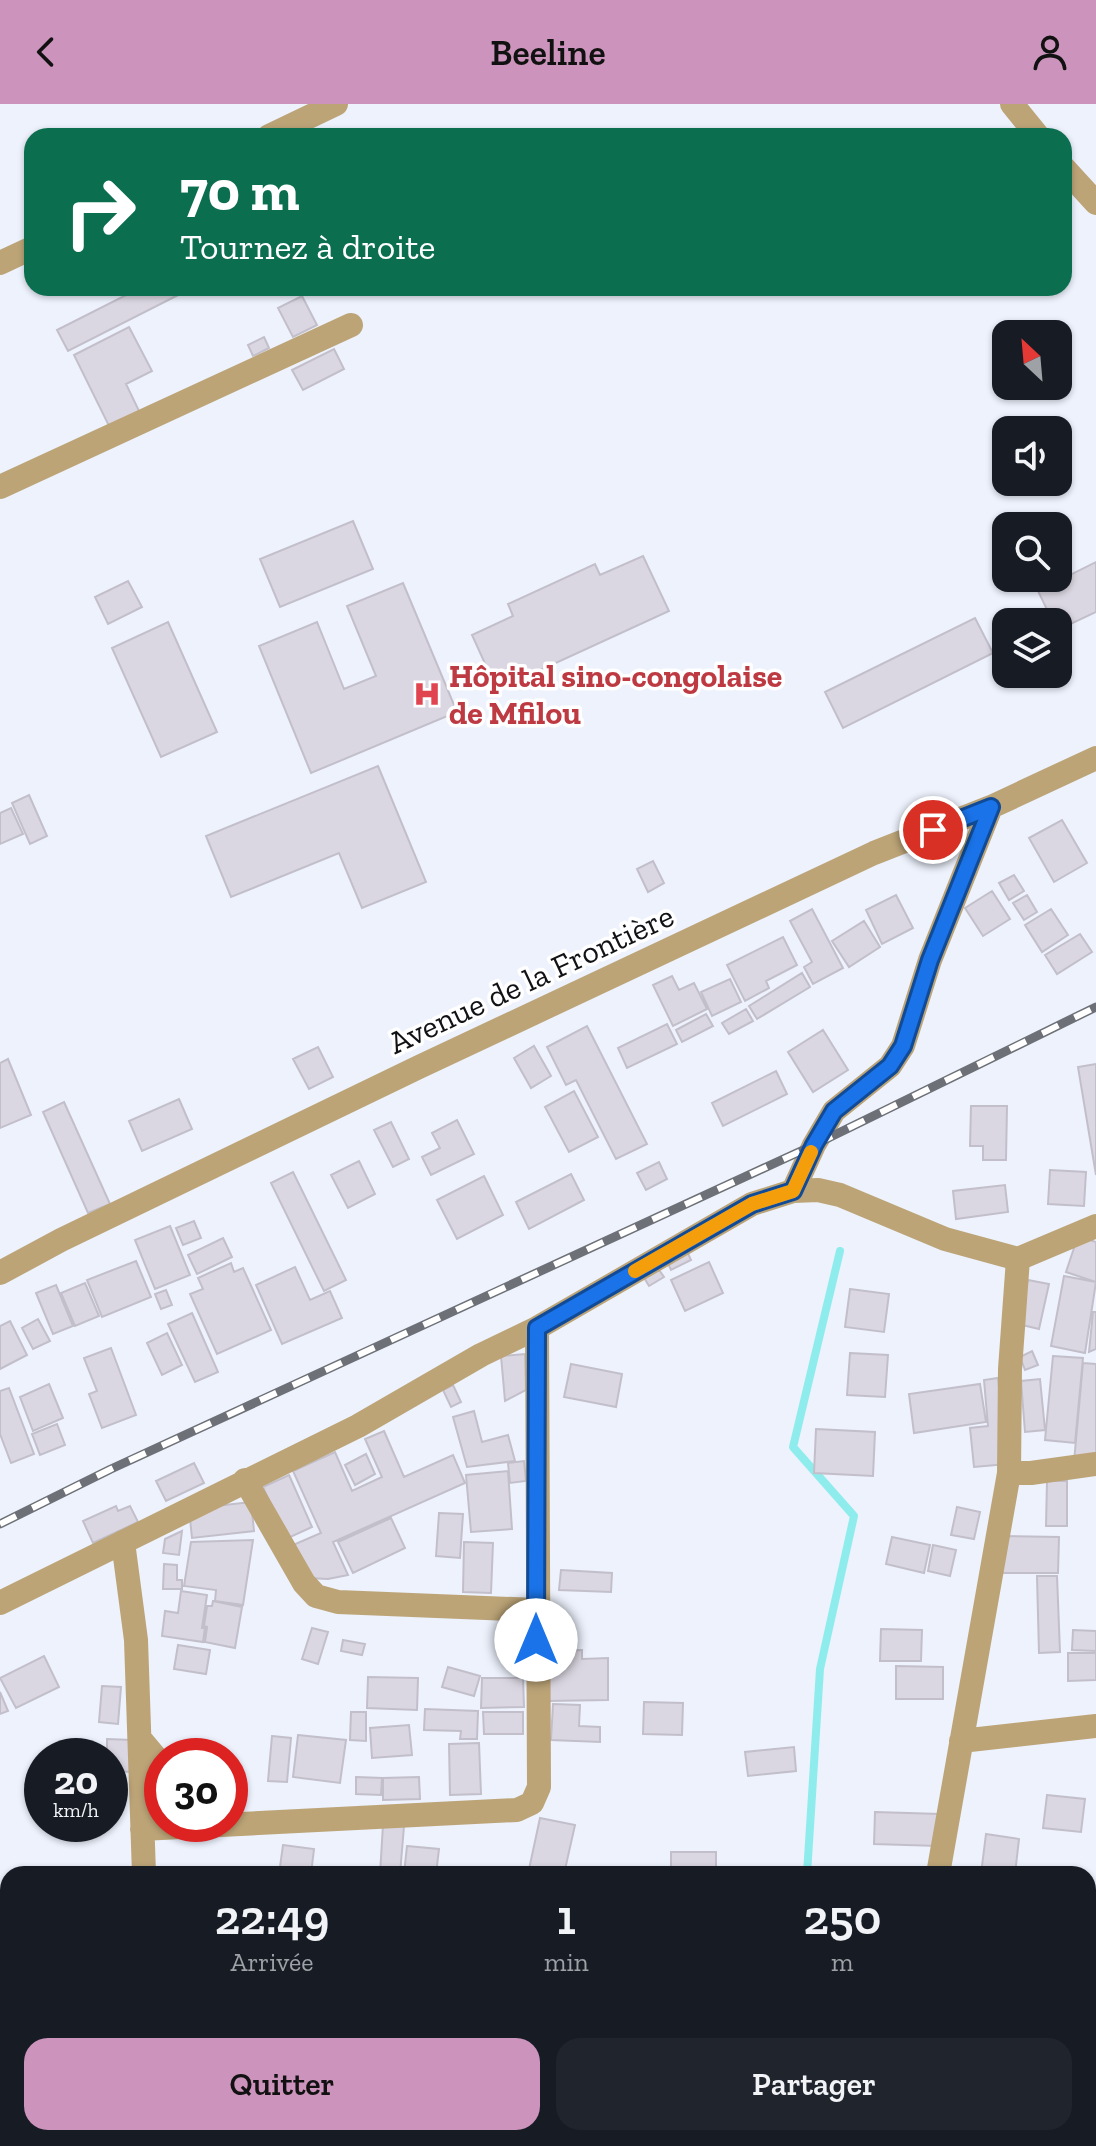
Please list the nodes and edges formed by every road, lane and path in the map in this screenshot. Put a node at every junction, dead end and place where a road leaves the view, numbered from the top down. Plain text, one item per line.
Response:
1 (336, 104) edge
2 (1012, 104) edge
3 (286, 128) edge
4 (1032, 128) edge
5 (1072, 177) edge
6 (1096, 203) edge
7 (24, 252) edge
8 (0, 263) edge
9 (351, 325) dead end
10 (0, 487) edge
11 (1096, 758) edge
12 (991, 807) junction
13 (793, 1191) junction
14 (1096, 1226) edge
15 (1018, 1259) junction
16 (0, 1273) edge
17 (537, 1328) junction
18 (1096, 1464) edge
19 (1009, 1473) junction
20 (245, 1480) junction
21 (123, 1542) junction
22 (0, 1603) edge
23 (536, 1610) junction
24 (1096, 1726) edge
25 (141, 1740) junction
26 (961, 1741) junction
27 (144, 1744) edge
28 (248, 1823) edge
29 (142, 1829) joint
30 (144, 1866) edge
31 (939, 1866) edge

1 - 3 street
2 - 4 street
5 - 6 street
7 - 8 street
9 - 10 street
11 - 12 street, Avenue de la Frontière
12 - 13 street
12 - 16 street, Avenue de la Frontière
13 - 15 street
13 - 17 street
14 - 15 street
15 - 19 street
17 - 20 street
17 - 23 street
18 - 19 street
19 - 26 street
20 - 21 street
20 - 23 street
21 - 22 street
21 - 25 street
23 - 28 street
24 - 26 street
25 - 27 street
25 - 29 street
26 - 31 street
29 - 30 street

